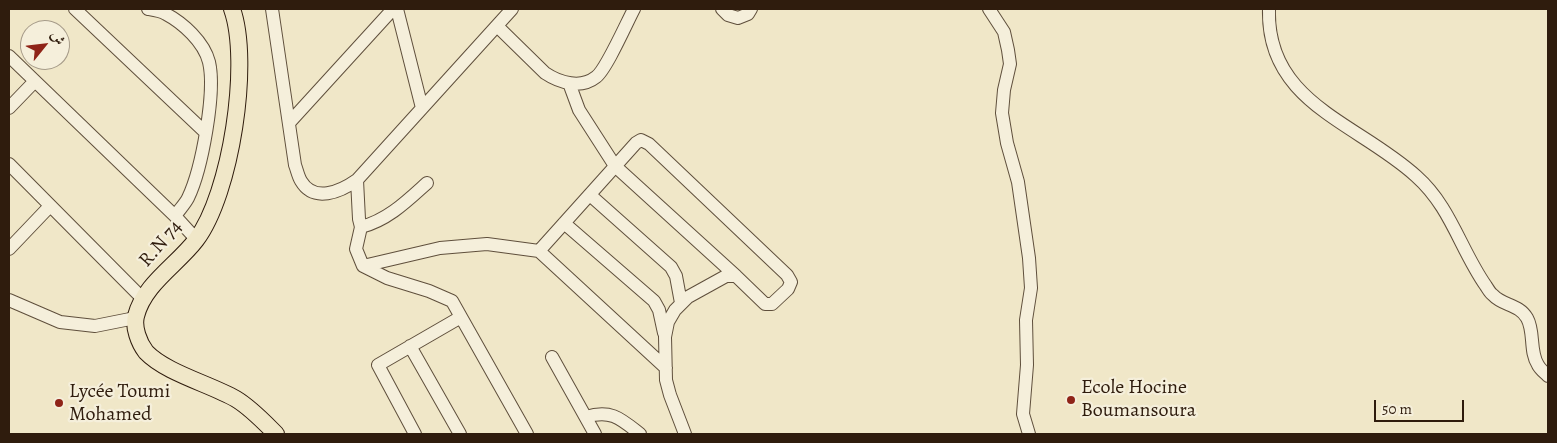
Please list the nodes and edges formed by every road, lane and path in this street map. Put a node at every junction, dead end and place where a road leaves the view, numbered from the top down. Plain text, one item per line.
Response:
1 (75, 9) edge
2 (148, 9) edge
3 (232, 9) edge
4 (272, 9) edge
5 (395, 9) edge
6 (512, 9) edge
7 (634, 9) edge
8 (722, 9) edge
9 (751, 9) edge
10 (989, 9) edge
11 (1269, 9) edge
12 (497, 26) junction
13 (9, 56) edge
14 (35, 81) junction
15 (569, 84) junction
16 (9, 108) edge
17 (422, 108) junction
18 (289, 123) junction
19 (206, 133) junction
20 (9, 164) edge
21 (615, 166) junction
22 (357, 180) junction
23 (427, 183) dead end
24 (590, 195) junction
25 (50, 206) junction
26 (175, 216) junction
27 (564, 223) junction
28 (361, 227) junction
29 (196, 239) junction
30 (9, 249) edge
31 (539, 251) junction
32 (362, 266) junction
33 (736, 276) junction
34 (143, 299) junction
35 (9, 300) edge
36 (681, 303) junction
37 (461, 317) junction
38 (135, 318) junction
39 (665, 337) junction
40 (410, 346) junction
41 (552, 357) dead end
42 (666, 368) junction
43 (1548, 376) edge
44 (586, 417) junction
45 (276, 434) edge
46 (415, 434) edge
47 (460, 434) edge
48 (527, 434) edge
49 (596, 434) edge
50 (640, 434) edge
51 (686, 434) edge
52 (1028, 434) edge

1 - 19 street
2 - 19 street
3 - 29 main road, R.N 74
4 - 18 street
5 - 17 street
5 - 18 street
6 - 12 street
7 - 15 street
8 - 9 street
10 - 52 street
11 - 43 street
12 - 15 street
12 - 17 street
13 - 14 street
14 - 16 street
14 - 26 street
15 - 21 street
17 - 22 street
18 - 22 street
19 - 26 street
20 - 25 street
21 - 24 street
21 - 33 street
21 - 33 street
22 - 28 street
23 - 28 street
24 - 27 street
24 - 36 street
25 - 30 street
25 - 34 street
26 - 29 street
27 - 31 street
27 - 39 street
28 - 32 street
29 - 34 main road, R.N 74
31 - 32 street
31 - 42 street
32 - 37 street
33 - 36 street
34 - 38 main road, R.N 74
35 - 38 street
36 - 39 street
37 - 40 street
37 - 48 street
38 - 45 main road
39 - 42 street
40 - 46 street
40 - 47 street
41 - 44 street
42 - 51 street
44 - 49 street
44 - 50 street

